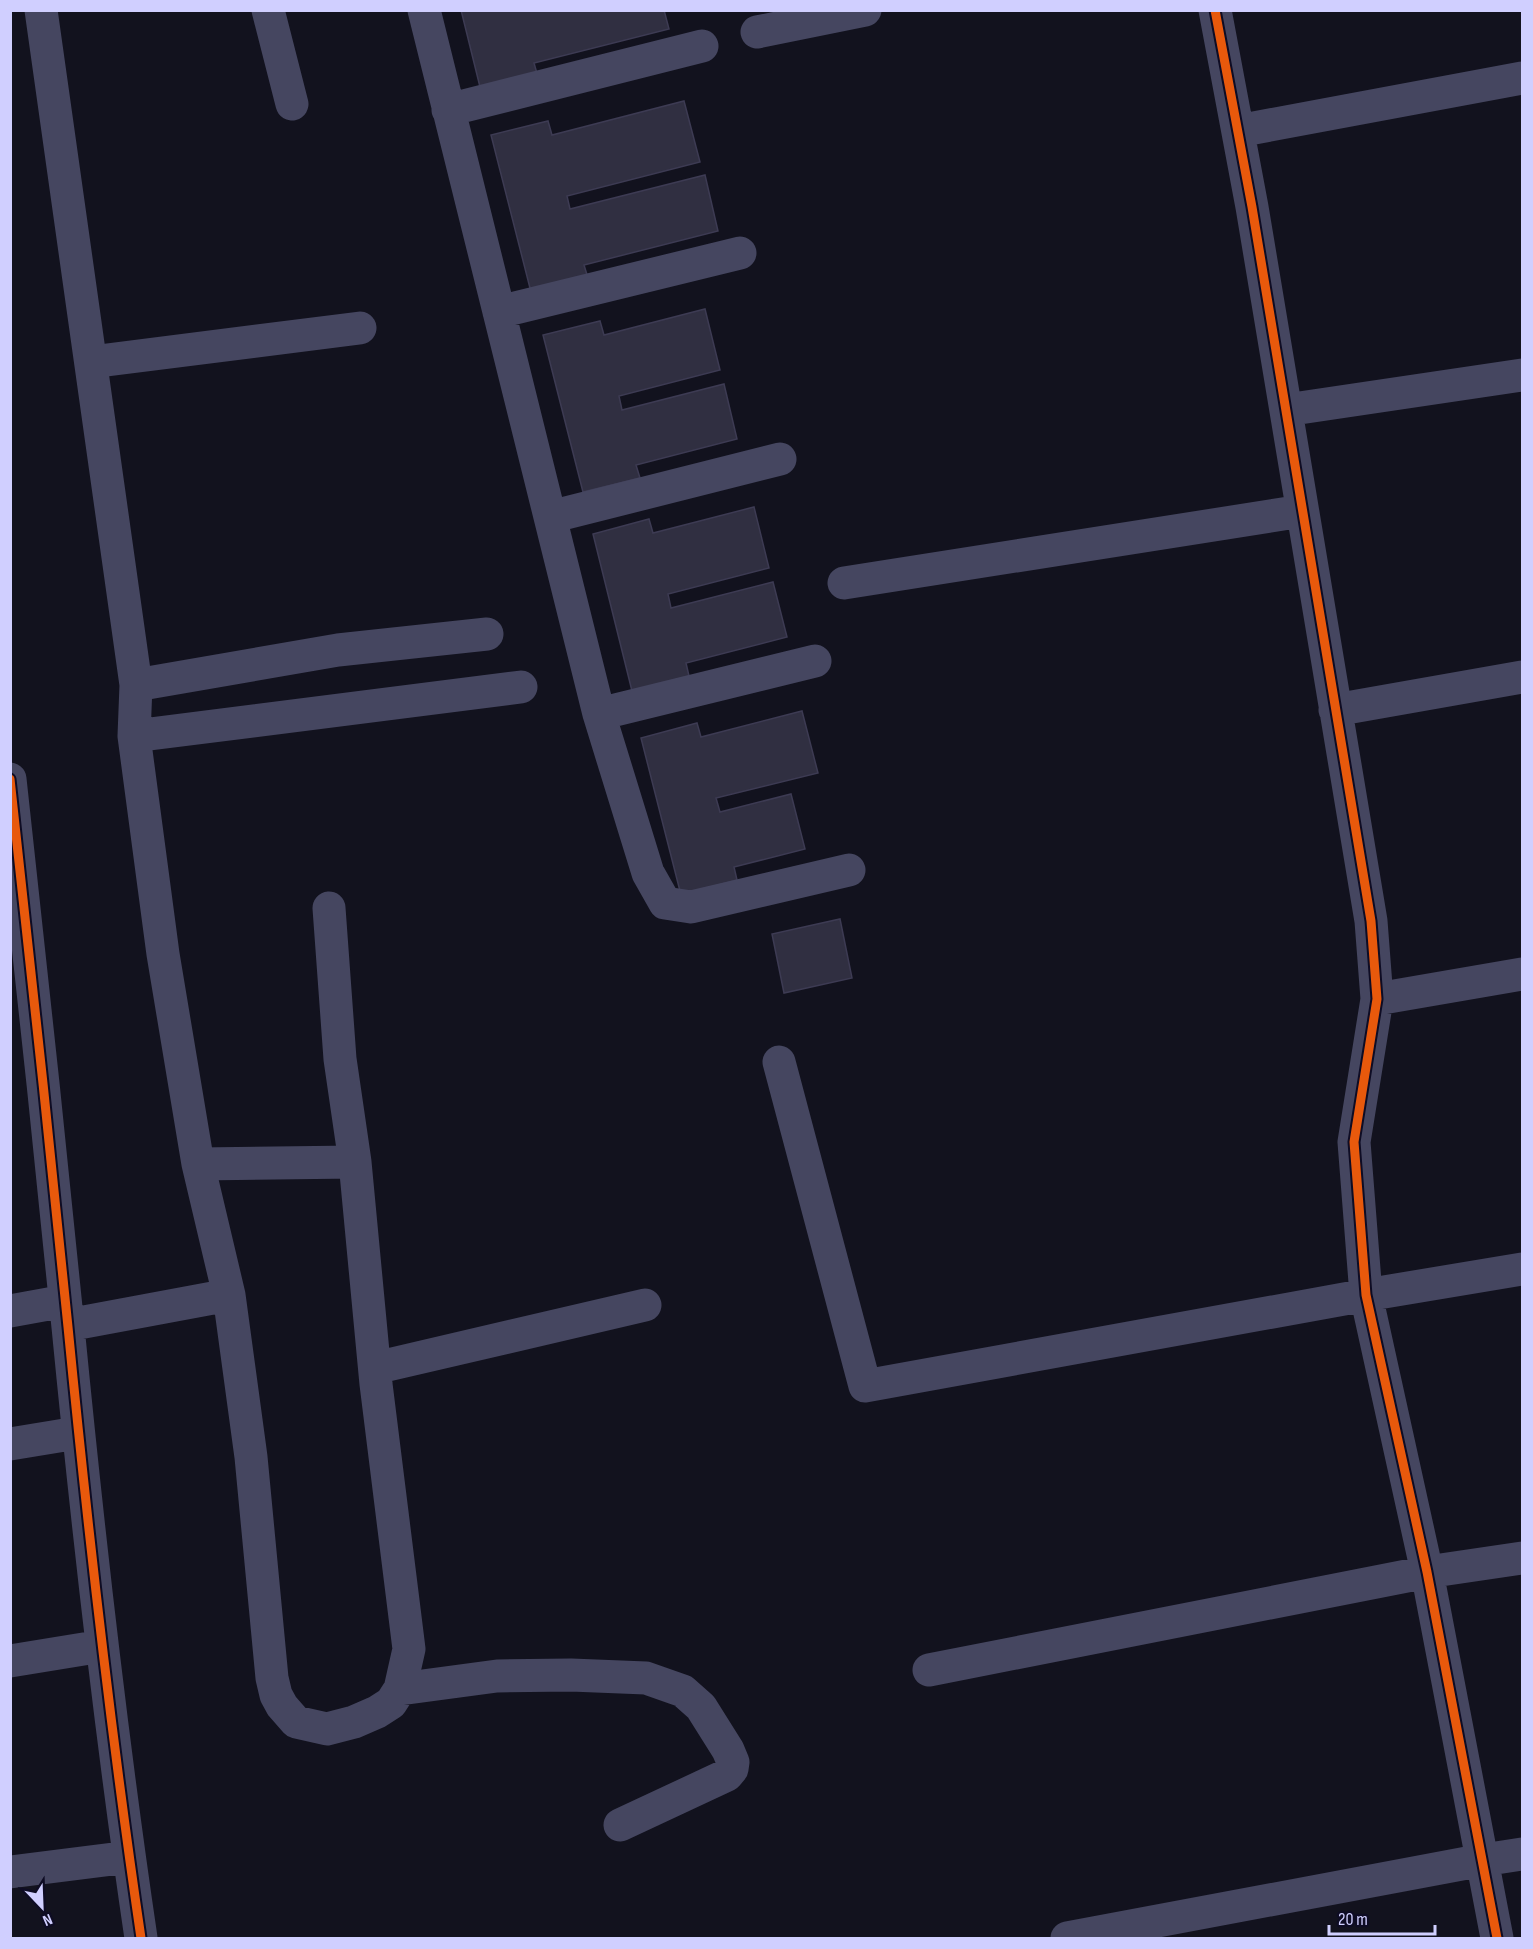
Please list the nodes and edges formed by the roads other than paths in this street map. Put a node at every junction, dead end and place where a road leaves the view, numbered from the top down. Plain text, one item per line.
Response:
1 (41, 10) edge
2 (268, 10) edge
3 (424, 10) edge
4 (865, 10) edge
5 (1215, 10) edge
6 (757, 32) dead end
7 (702, 46) dead end
8 (1522, 78) edge
9 (292, 104) dead end
10 (448, 110) junction
11 (1238, 130) junction
12 (740, 253) dead end
13 (499, 312) junction
14 (360, 328) dead end
15 (91, 362) junction
16 (1522, 375) edge
17 (1286, 410) junction
18 (780, 459) dead end
19 (1302, 511) junction
20 (550, 517) junction
21 (844, 583) dead end
22 (487, 634) dead end
23 (815, 661) dead end
24 (1522, 677) edge
25 (136, 686) junction
26 (521, 687) dead end
27 (1335, 710) junction
28 (599, 714) junction
29 (134, 736) junction
30 (10, 779) edge
31 (849, 870) dead end
32 (329, 908) dead end
33 (1522, 974) edge
34 (1377, 999) junction
35 (779, 1062) dead end
36 (356, 1162) junction
37 (198, 1164) junction
38 (1522, 1269) edge
39 (229, 1295) junction
40 (1366, 1295) junction
41 (645, 1305) dead end
42 (10, 1311) edge
43 (66, 1313) junction
44 (375, 1368) junction
45 (77, 1433) junction
46 (10, 1444) edge
47 (1522, 1558) edge
48 (1427, 1572) junction
49 (102, 1646) junction
50 (10, 1661) edge
51 (929, 1670) dead end
52 (400, 1689) junction
53 (620, 1825) dead end
54 (1522, 1854) edge
55 (129, 1857) junction
56 (1483, 1860) junction
57 (10, 1872) edge
58 (141, 1938) edge
59 (1067, 1938) edge
60 (1497, 1938) edge

1 - 15 street
2 - 9 street
3 - 10 street
4 - 6 street
5 - 11 street
7 - 10 street
8 - 11 street
10 - 13 street
11 - 17 street
12 - 13 street
13 - 20 street
14 - 15 street
15 - 25 street
16 - 17 street
17 - 19 street
18 - 20 street
19 - 21 street
19 - 27 street
20 - 28 street
22 - 25 street
23 - 28 street
24 - 27 street
25 - 29 street
26 - 29 street
27 - 34 street
28 - 31 street
29 - 37 street
30 - 43 street
32 - 36 street
33 - 34 street
34 - 40 street
35 - 40 street
36 - 37 street
36 - 44 street
37 - 39 street
38 - 40 street
39 - 43 street
39 - 52 street
40 - 48 street
41 - 44 street
42 - 43 street
43 - 45 street
44 - 52 street
45 - 46 street
45 - 49 street
47 - 48 street
48 - 51 street
48 - 56 street
49 - 50 street
49 - 55 street
52 - 53 street
54 - 56 street
55 - 57 street
55 - 58 street
56 - 59 street
56 - 60 street

